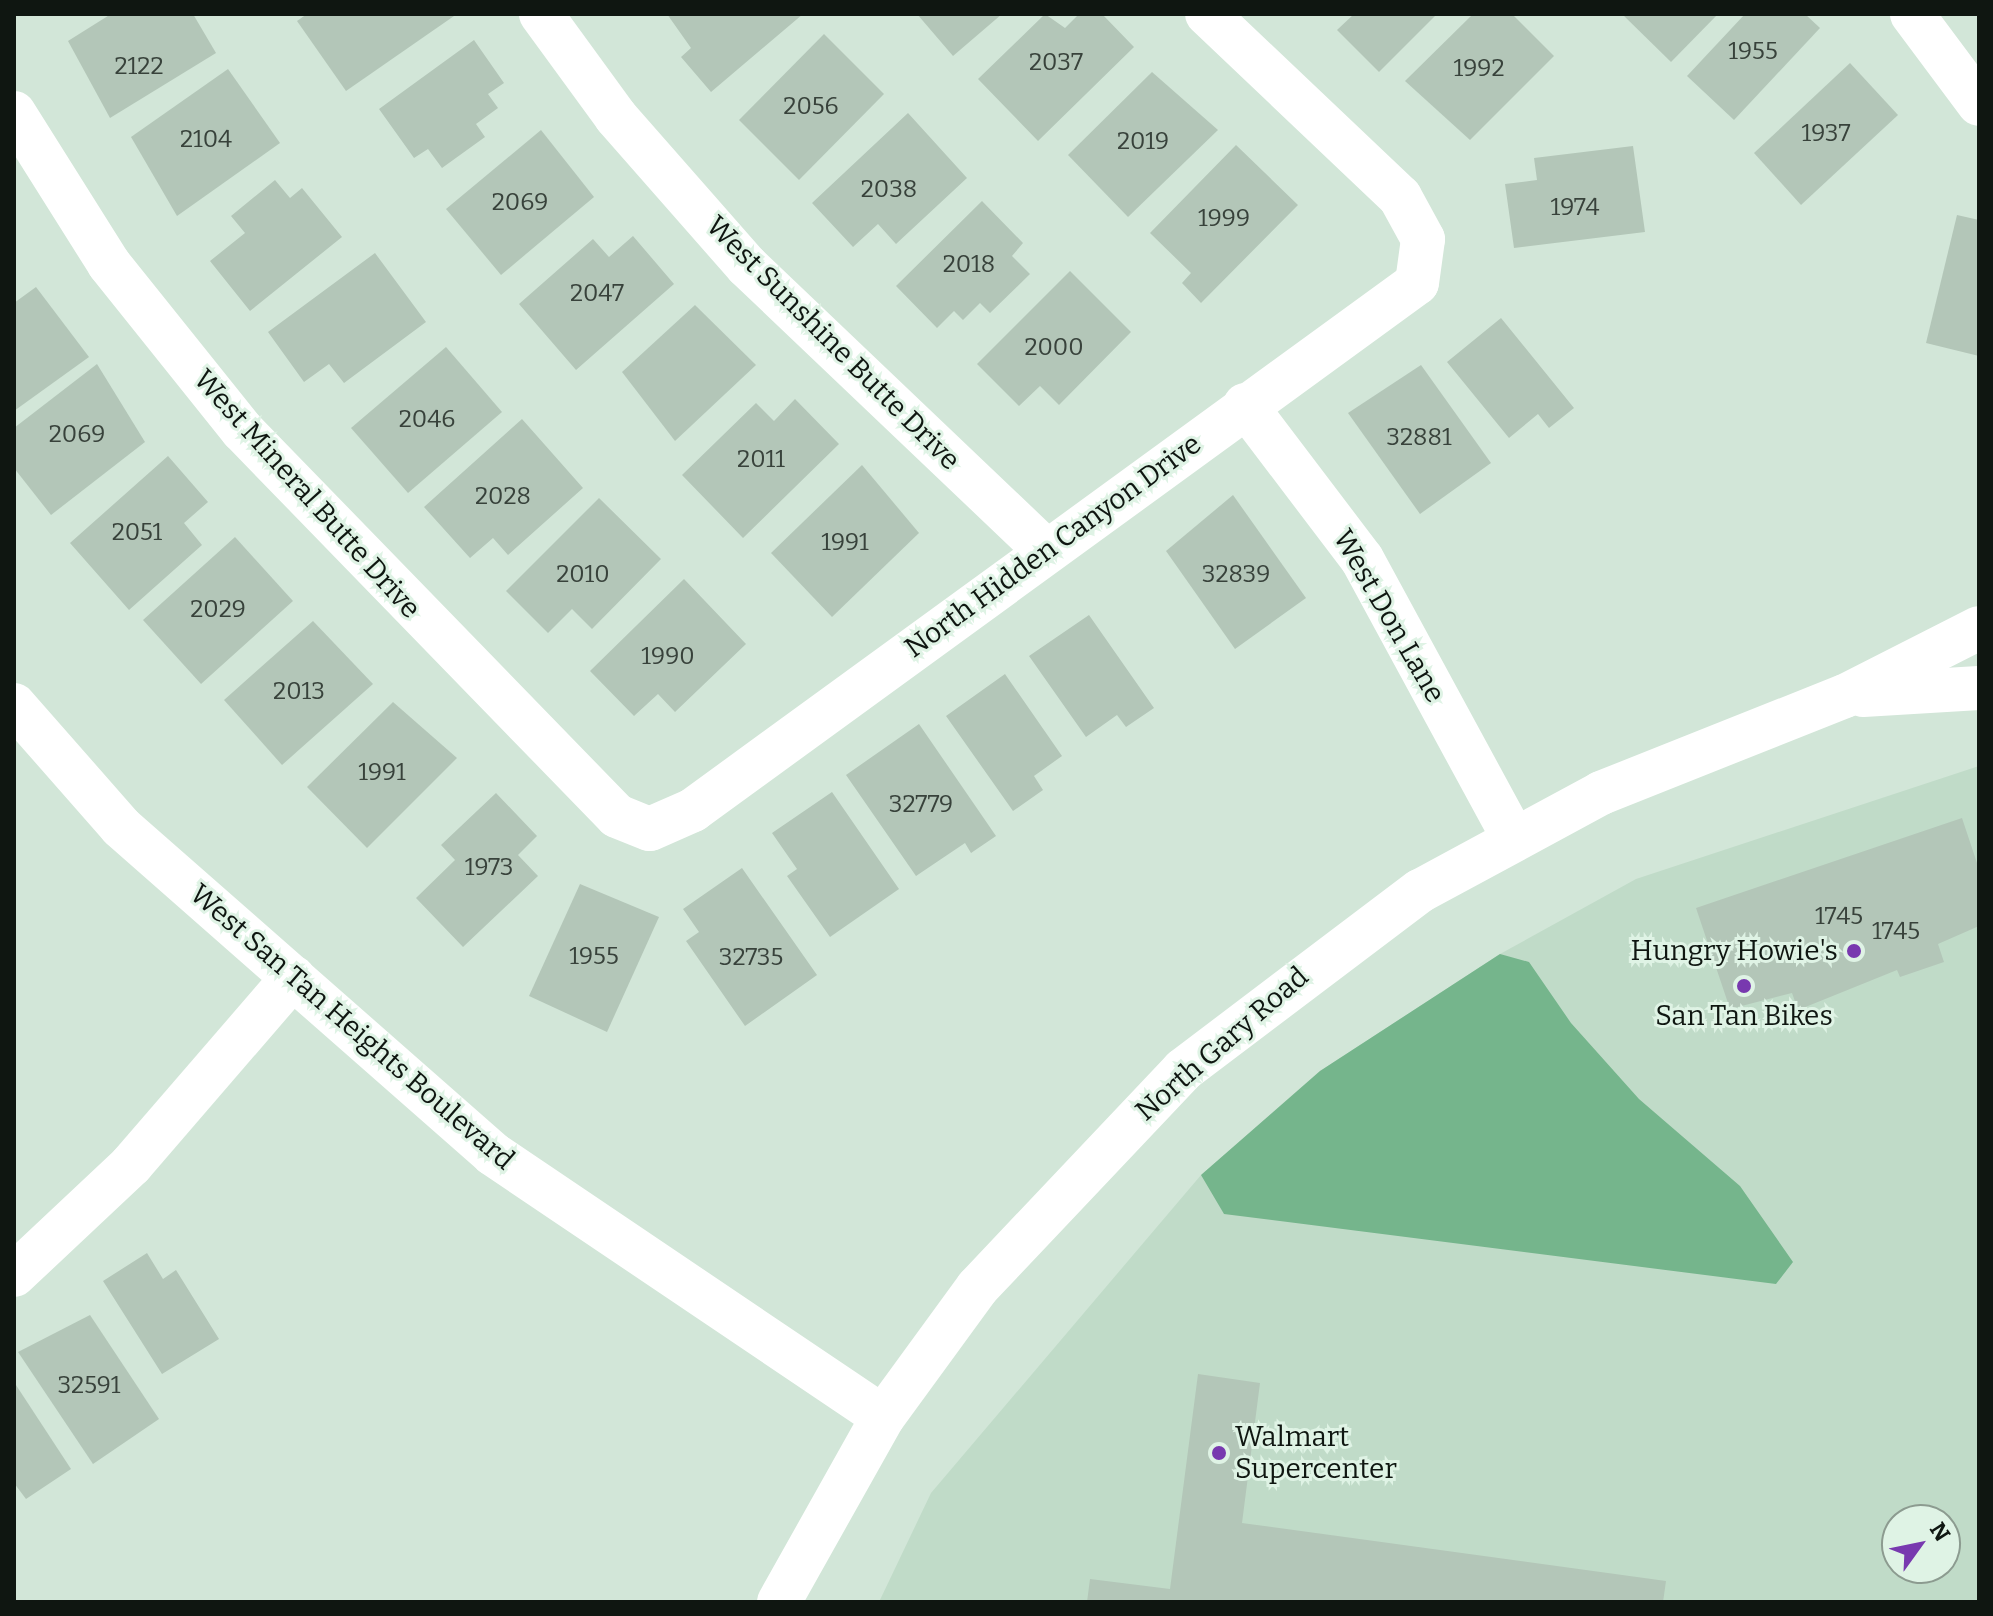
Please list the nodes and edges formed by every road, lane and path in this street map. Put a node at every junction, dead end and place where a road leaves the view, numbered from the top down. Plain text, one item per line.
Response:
1 (541, 14) edge
2 (1912, 14) edge
3 (1226, 20) edge
4 (1979, 104) edge
5 (14, 113) edge
6 (1245, 405) junction
7 (1046, 551) junction
8 (1979, 628) edge
9 (1979, 688) edge
10 (1845, 696) junction
11 (14, 705) edge
12 (650, 829) joint
13 (1514, 839) junction
14 (293, 977) junction
15 (14, 1275) edge
16 (883, 1417) junction
17 (779, 1602) edge

1 - 7 street, West Sunshine Butte Drive
2 - 4 street
3 - 6 street, North Hidden Canyon Drive
5 - 12 street, West Mineral Butte Drive
6 - 7 street, North Hidden Canyon Drive
6 - 13 street, West Don Lane
7 - 12 street, North Hidden Canyon Drive
8 - 10 street, North Gary Road
9 - 10 street, North Gary Road
10 - 13 street, North Gary Road
11 - 14 street, West San Tan Heights Boulevard
13 - 16 street, North Gary Road
14 - 15 street
14 - 16 street, West San Tan Heights Boulevard
16 - 17 street, North Gary Road

